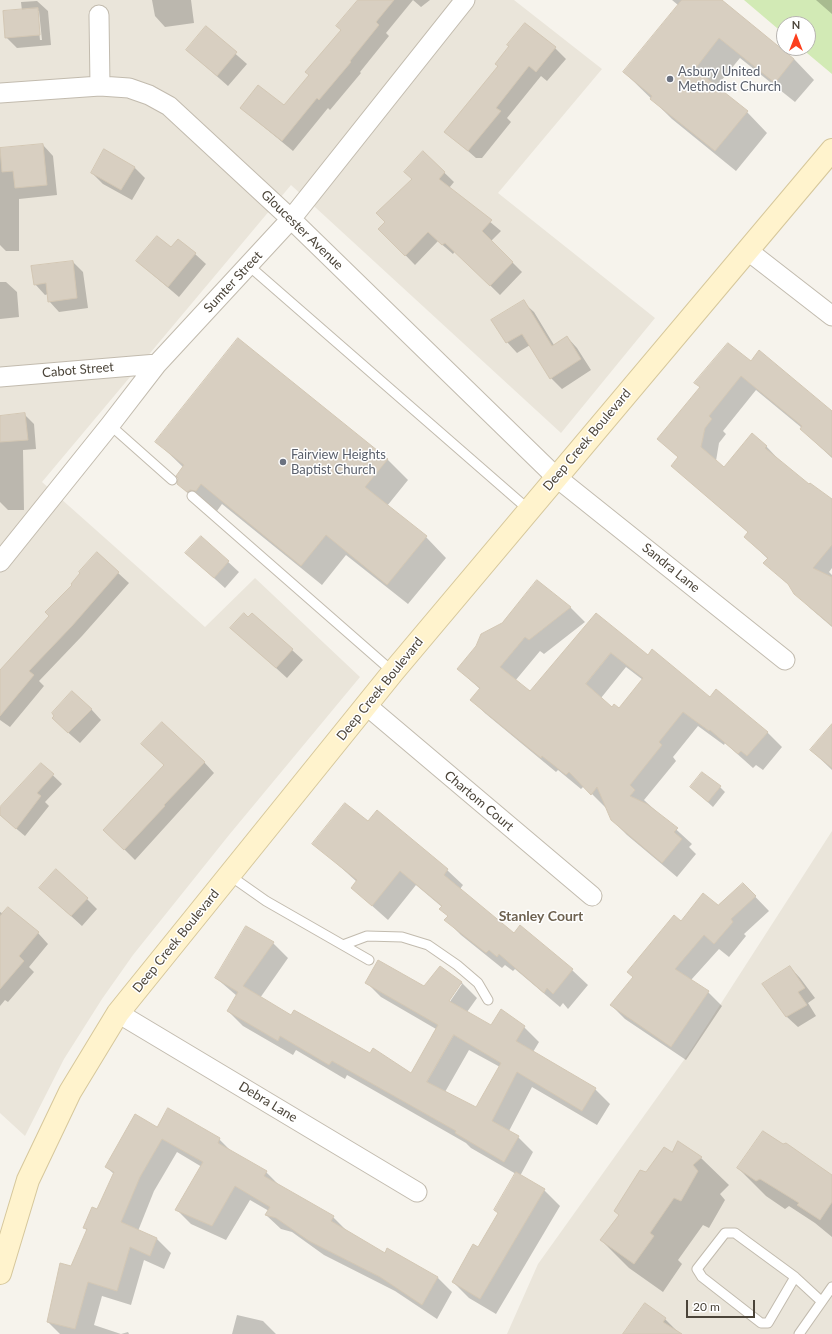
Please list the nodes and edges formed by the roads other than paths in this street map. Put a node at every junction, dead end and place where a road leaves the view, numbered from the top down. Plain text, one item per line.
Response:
1 (465, 0) edge
2 (99, 15) dead end
3 (100, 86) junction
4 (0, 93) edge
5 (832, 150) edge
6 (291, 219) junction
7 (747, 250) junction
8 (248, 265) junction
9 (832, 316) edge
10 (156, 364) junction
11 (0, 377) edge
12 (110, 425) junction
13 (556, 477) junction
14 (172, 480) dead end
15 (192, 496) dead end
16 (529, 510) junction
17 (0, 562) edge
18 (785, 660) dead end
19 (393, 672) junction
20 (366, 705) junction
21 (229, 875) junction
22 (592, 896) dead end
23 (343, 945) junction
24 (369, 960) dead end
25 (488, 1000) dead end
26 (118, 1013) junction
27 (417, 1192) dead end
28 (0, 1273) edge
29 (796, 1277) junction
30 (832, 1287) edge
31 (821, 1301) junction
32 (799, 1334) edge

1 - 6 street, Sumter Street
2 - 3 street
3 - 4 street, Gloucester Avenue
3 - 6 street, Gloucester Avenue
5 - 7 street, Deep Creek Boulevard
6 - 8 street, Sumter Street
6 - 13 street, Gloucester Avenue
7 - 9 street
7 - 13 street, Deep Creek Boulevard
8 - 10 street, Sumter Street
8 - 16 lane
10 - 11 street, Cabot Street
10 - 12 street, Sumter Street
12 - 14 lane
12 - 17 street, Sumter Street
13 - 16 street, Deep Creek Boulevard
13 - 18 street, Sandra Lane
15 - 19 lane
16 - 19 street, Deep Creek Boulevard
19 - 20 street, Deep Creek Boulevard
20 - 21 street, Deep Creek Boulevard
20 - 22 street, Chartom Court
21 - 23 lane
21 - 26 street, Deep Creek Boulevard
23 - 24 lane
23 - 25 lane
26 - 27 street, Debra Lane
26 - 28 street, Deep Creek Boulevard
29 - 29 lane
29 - 31 lane
30 - 31 lane
31 - 32 lane

